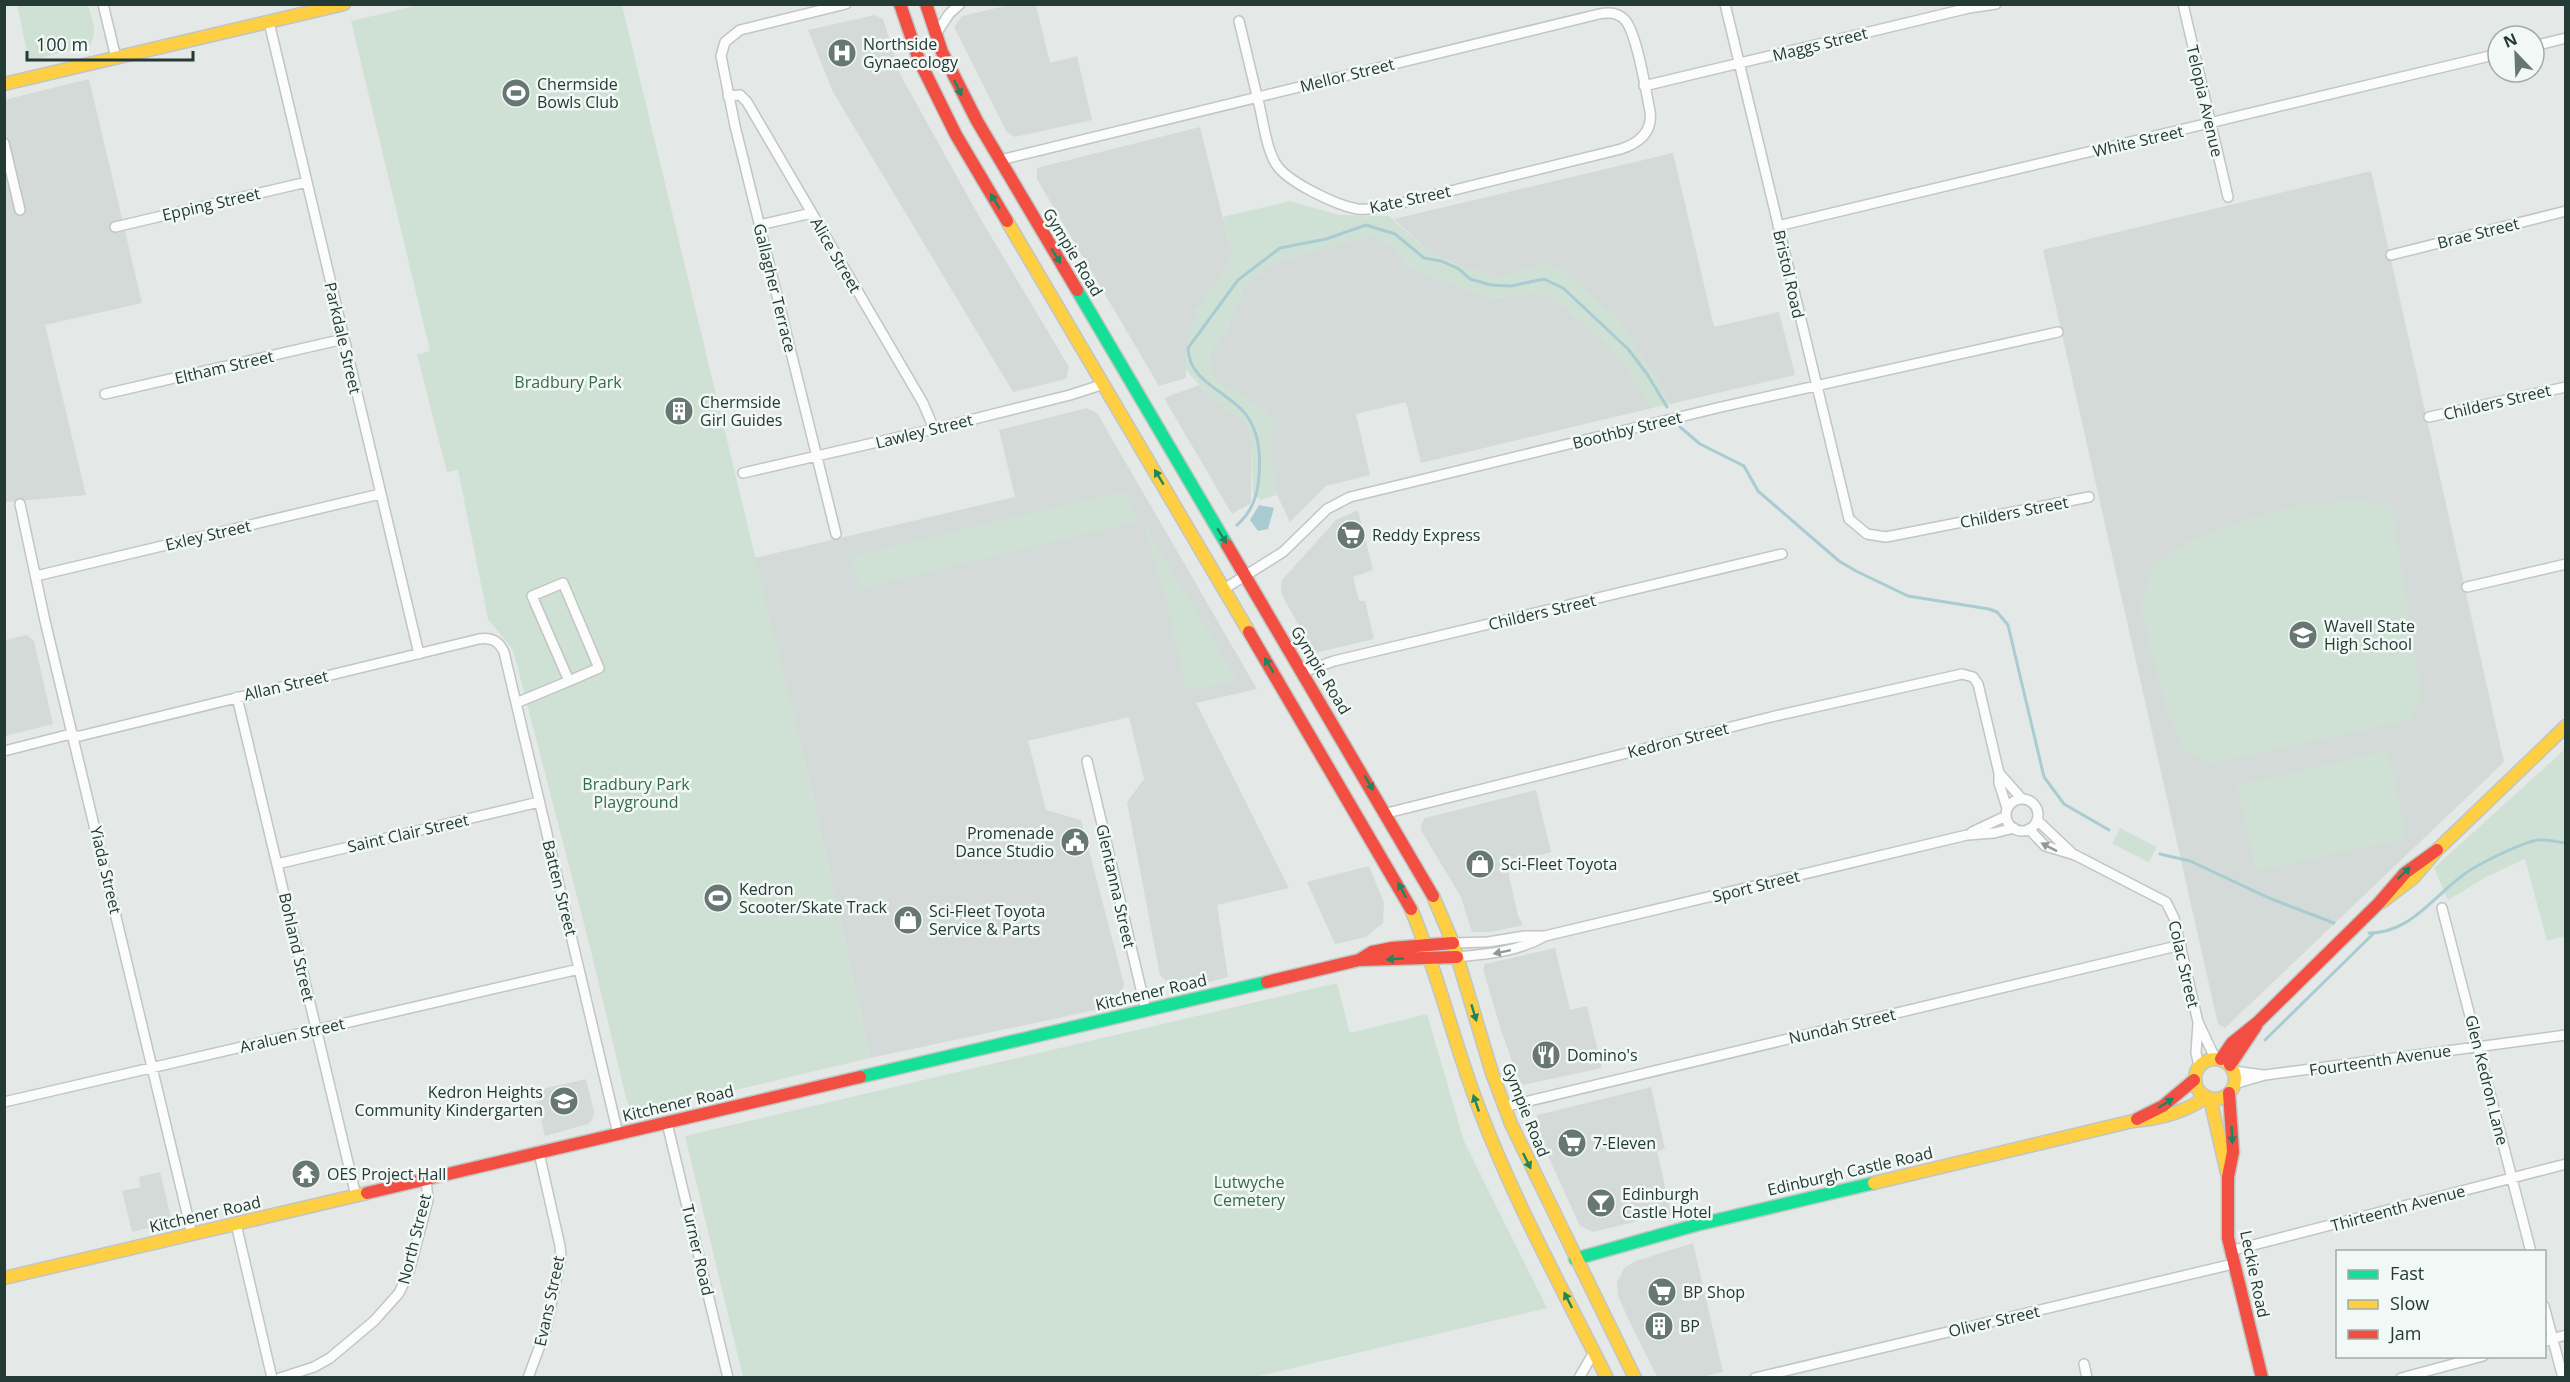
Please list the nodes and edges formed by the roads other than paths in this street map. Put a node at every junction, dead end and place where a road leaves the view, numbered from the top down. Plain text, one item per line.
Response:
1 (103, 4) edge
2 (344, 4) edge
3 (846, 4) edge
4 (900, 4) edge
5 (926, 4) edge
6 (960, 4) edge
7 (1725, 4) edge
8 (1996, 4) edge
9 (2183, 4) edge
10 (1239, 21) dead end
11 (269, 22) junction
12 (936, 34) junction
13 (2565, 38) edge
14 (2546, 43) edge
15 (2486, 57) edge
16 (116, 58) junction
17 (1738, 64) junction
18 (4, 84) edge
19 (1644, 86) junction
20 (728, 96) junction
21 (1257, 96) junction
22 (2210, 124) junction
23 (4, 143) edge
24 (1000, 160) junction
25 (307, 182) junction
26 (2228, 197) dead end
27 (20, 210) dead end
28 (2565, 210) edge
29 (812, 213) junction
30 (759, 225) junction
31 (1778, 226) junction
32 (115, 227) dead end
33 (2391, 255) dead end
34 (2058, 332) dead end
35 (344, 339) junction
36 (1104, 384) junction
37 (1815, 386) junction
38 (2565, 387) edge
39 (105, 394) dead end
40 (2429, 417) dead end
41 (934, 429) junction
42 (817, 457) junction
43 (743, 473) dead end
44 (380, 494) junction
45 (1198, 495) junction
46 (2090, 497) dead end
47 (20, 504) dead end
48 (1188, 528) junction
49 (836, 534) dead end
50 (1867, 534) joint
51 (1782, 554) dead end
52 (2565, 564) edge
53 (36, 576) junction
54 (1246, 576) junction
55 (2467, 587) dead end
56 (1224, 589) junction
57 (498, 643) joint
58 (419, 654) junction
59 (1303, 672) junction
60 (569, 681) junction
61 (237, 697) junction
62 (516, 703) junction
63 (2565, 726) edge
64 (74, 735) junction
65 (4, 750) edge
66 (1087, 761) dead end
67 (1999, 772) junction
68 (2022, 799) junction
69 (539, 802) junction
70 (2007, 812) junction
71 (1387, 813) junction
72 (2037, 820) junction
73 (2014, 828) junction
74 (2029, 829) junction
75 (1967, 835) junction
76 (2074, 855) junction
77 (277, 864) junction
78 (2442, 908) dead end
79 (1545, 936) junction
80 (1453, 943) junction
81 (1426, 944) junction
82 (2181, 945) junction
83 (1431, 957) junction
84 (1457, 957) junction
85 (1359, 960) junction
86 (579, 969) junction
87 (1146, 1010) junction
88 (2198, 1022) junction
89 (317, 1030) junction
90 (2565, 1035) edge
91 (2478, 1046) junction
92 (2225, 1063) junction
93 (2199, 1066) junction
94 (153, 1068) junction
95 (2265, 1075) junction
96 (2194, 1080) junction
97 (2232, 1089) junction
98 (2208, 1098) junction
99 (4, 1102) edge
100 (1504, 1107) junction
101 (2133, 1120) junction
102 (667, 1123) junction
103 (618, 1134) junction
104 (539, 1153) junction
105 (2565, 1164) edge
106 (2228, 1177) junction
107 (2512, 1178) junction
108 (426, 1179) junction
109 (356, 1196) junction
110 (236, 1224) junction
111 (192, 1234) junction
112 (2530, 1250) edge
113 (2231, 1257) junction
114 (1575, 1259) junction
115 (4, 1278) edge
116 (2546, 1320) edge
117 (2565, 1335) edge
118 (2549, 1340) edge
119 (1594, 1352) junction
120 (2475, 1358) edge
121 (2084, 1364) dead end
122 (272, 1377) edge
123 (280, 1377) edge
124 (528, 1377) edge
125 (728, 1377) edge
126 (1579, 1377) edge
127 (1607, 1377) edge
128 (1635, 1377) edge
129 (1755, 1377) edge
130 (2087, 1377) edge
131 (2262, 1377) edge
132 (2401, 1377) edge
133 (2563, 1377) edge

1 - 16 street
2 - 11 main road
3 - 20 street, Gallagher Terrace
36 -> 4 main road
5 - 12 main road, Gympie Road
6 - 12 street
7 - 17 street, Bristol Road
8 - 17 street, Maggs Street
9 - 22 street, Telopia Avenue
10 - 21 street, Kate Street
11 - 16 main road
11 - 25 street, Parkdale Street
12 -> 24 main road, Gympie Road
13 - 14 street
15 - 22 street, White Street
16 - 18 main road
17 - 19 street, Maggs Street
17 - 31 street, Bristol Road
19 - 21 street, Mellor Street
19 - 21 street, Kate Street
20 - 29 street, Alice Street
20 - 30 street, Gallagher Terrace
21 - 24 street, Mellor Street
22 - 26 street, Telopia Avenue
22 - 31 street, White Street
23 - 27 street
24 -> 45 main road, Gympie Road
25 - 32 street, Epping Street
25 - 35 street, Parkdale Street
28 - 33 street, Brae Street
29 - 30 street
29 - 41 street, Alice Street
30 - 42 street, Gallagher Terrace
31 - 37 street, Bristol Road
34 - 37 street, Boothby Street
35 - 39 street, Eltham Street
35 - 44 street, Parkdale Street
36 - 41 street, Lawley Street
48 -> 36 main road
37 - 50 street, Bristol Road
37 - 54 street, Boothby Street
38 - 40 street, Childers Street
41 - 42 street, Lawley Street
42 - 43 street, Lawley Street
42 - 49 street, Gallagher Terrace
44 - 53 street, Exley Street
44 - 58 street, Parkdale Street
45 - 48 main road
45 -> 54 main road, Gympie Road
46 - 50 street, Childers Street
47 - 53 street, Yiada Street
48 - 56 main road
51 - 59 street, Childers Street
52 - 55 street
53 - 64 street, Yiada Street
54 - 56 street, Boothby Street
54 - 59 main road, Gympie Road
81 -> 56 main road
57 - 58 street, Allan Street
57 - 62 street, Batten Street
58 - 61 street, Allan Street
59 -> 71 main road, Gympie Road
60 - 60 street
60 - 62 street
61 - 64 street, Allan Street
61 - 77 street, Bohland Street
62 - 69 street, Batten Street
63 - 92 main road
64 - 65 street, Allan Street
64 - 94 street, Yiada Street
66 - 87 street, Glentanna Street
67 - 68 street
67 - 70 street
67 - 71 street, Kedron Street
68 - 70 street
68 - 72 street
69 - 77 street, Saint Clair Street
69 - 86 street, Batten Street
70 - 73 street
70 - 75 street, Sport Street
71 - 80 main road, Gympie Road
72 - 74 street
72 - 76 street, Colac Street
73 - 74 street
73 - 75 street, Sport Street
76 -> 74 street, Colac Street
75 - 79 street, Sport Street
76 - 82 street, Colac Street
77 - 89 street, Bohland Street
78 - 91 street, Glen Kedron Lane
79 - 80 street, Sport Street
79 -> 84 street, Sport Street
80 - 81 main road, Kitchener Road
80 - 84 main road, Gympie Road
81 - 83 main road
81 - 85 main road, Kitchener Road
82 - 88 street, Colac Street
82 - 100 street, Nundah Street
83 - 84 main road, Kitchener Road
83 -> 85 main road, Kitchener Road
119 -> 83 main road
84 -> 100 main road, Gympie Road
85 - 87 main road, Kitchener Road
86 - 89 street, Araluen Street
86 - 103 street, Batten Street
87 - 102 main road, Kitchener Road
88 - 92 street, Colac Street
88 - 93 street, Colac Street
89 - 94 street, Araluen Street
89 - 109 street, Bohland Street
90 - 91 street, Fourteenth Avenue
91 - 95 street, Fourteenth Avenue
91 - 107 street, Glen Kedron Lane
92 - 93 main road
92 - 95 street, Fourteenth Avenue
92 - 97 main road
93 - 96 main road
94 - 99 street, Araluen Street
94 - 111 street, Yiada Street
95 - 97 street, Fourteenth Avenue
96 - 98 main road
101 -> 96 main road, Edinburgh Castle Road
97 - 98 main road
97 -> 106 main road, Leckie Road
98 - 101 main road, Edinburgh Castle Road
98 - 106 main road, Leckie Road
100 -> 114 main road, Gympie Road
101 - 114 main road, Edinburgh Castle Road
102 - 103 main road, Kitchener Road
102 - 125 street, Turner Road
103 - 104 main road, Kitchener Road
104 - 108 main road, Kitchener Road
104 - 124 street, Evans Street
105 - 107 street, Thirteenth Avenue
106 - 113 main road, Leckie Road
107 - 112 street, Glen Kedron Lane
107 - 113 street, Thirteenth Avenue
108 - 109 main road, Kitchener Road
108 - 123 street, North Street
109 - 110 main road, Kitchener Road
110 - 111 main road, Kitchener Road
110 - 122 street
111 - 115 main road, Kitchener Road
113 - 129 street, Oliver Street
113 - 131 main road, Leckie Road
114 - 128 main road, Gympie Road
116 - 118 street
117 - 118 street
118 - 133 street
119 - 126 street
119 - 127 main road
120 - 132 street
121 - 130 street

